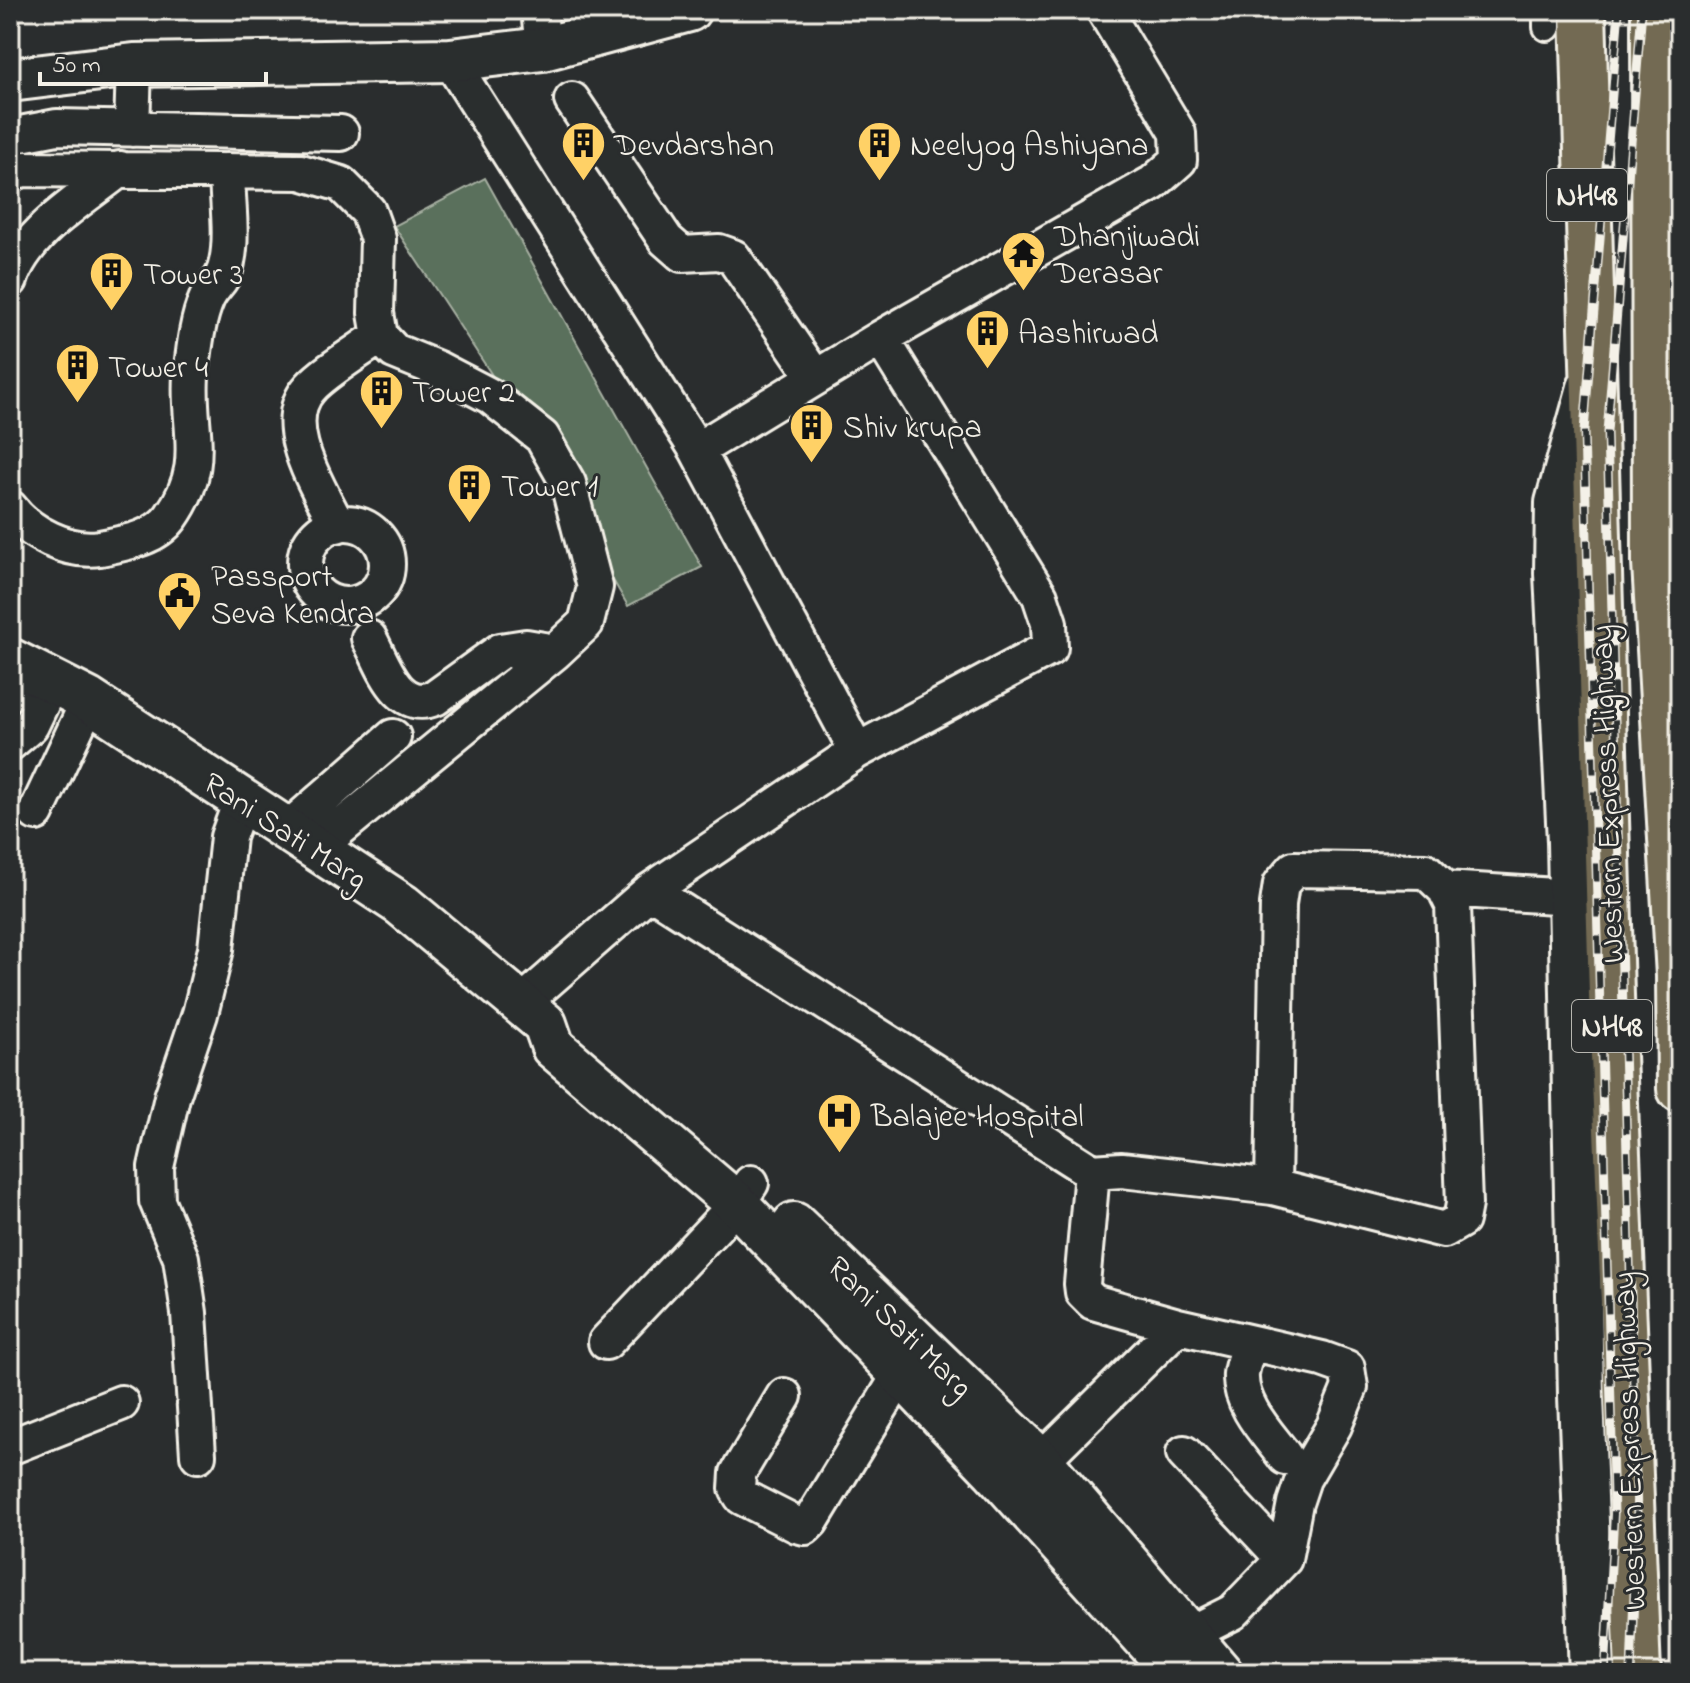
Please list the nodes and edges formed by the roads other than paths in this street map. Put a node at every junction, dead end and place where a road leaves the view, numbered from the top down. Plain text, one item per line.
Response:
1 (689, 10) edge
2 (1104, 10) edge
3 (1654, 10) edge
4 (1559, 16) edge
5 (541, 29) edge
6 (450, 60) junction
7 (134, 65) junction
8 (10, 80) edge
9 (572, 100) dead end
10 (132, 129) junction
11 (341, 133) dead end
12 (10, 136) edge
13 (120, 169) junction
14 (227, 171) junction
15 (10, 174) edge
16 (10, 280) edge
17 (380, 336) junction
18 (881, 338) junction
19 (815, 377) junction
20 (1592, 380) junction
21 (697, 450) junction
22 (1655, 503) junction
23 (1597, 505) junction
24 (10, 508) edge
25 (337, 525) dead end
26 (369, 638) dead end
27 (555, 652) junction
28 (23, 674) edge
29 (89, 700) junction
30 (393, 737) dead end
31 (10, 743) edge
32 (857, 751) junction
33 (1587, 785) junction
34 (241, 801) junction
35 (36, 813) dead end
36 (302, 838) junction
37 (1445, 889) junction
38 (650, 891) junction
39 (1572, 897) junction
40 (533, 1014) junction
41 (1680, 1089) edge
42 (1092, 1172) junction
43 (1273, 1187) junction
44 (744, 1194) junction
45 (1178, 1326) junction
46 (606, 1342) dead end
47 (1250, 1343) junction
48 (910, 1359) junction
49 (784, 1396) dead end
50 (121, 1403) dead end
51 (10, 1447) edge
52 (1184, 1453) dead end
53 (198, 1455) dead end
54 (1285, 1457) dead end
55 (1041, 1461) junction
56 (1016, 1495) junction
57 (1284, 1559) junction
58 (1174, 1655) edge
59 (1221, 1673) edge
60 (1592, 1673) edge
61 (1638, 1673) edge

1 - 5 street
2 - 18 street
3 - 22 highway, Western Express Highway / NH48
4 - 20 highway, Western Express Highway / NH48
5 - 6 street
6 - 7 street
6 - 21 street
7 - 8 street
7 - 10 street
9 - 19 street
10 - 11 street
10 - 12 street
13 - 14 street
13 - 15 street
13 - 16 street
14 - 17 street
14 - 24 street
17 - 25 street
17 - 27 street
18 - 19 street
18 - 32 street
19 - 21 street
20 - 23 highway, Western Express Highway / NH48
20 - 33 main road
21 - 32 street
22 - 23 highway
22 - 41 highway, Western Express Highway / NH48
23 - 33 highway, Western Express Highway / NH48
26 - 27 street
27 - 36 street
28 - 29 street, Rani Sati Marg
28 - 31 street
29 - 34 street, Rani Sati Marg
29 - 35 street
30 - 36 street
32 - 38 street
33 - 39 main road
33 - 61 highway, Western Express Highway / NH48
34 - 36 street, Rani Sati Marg
34 - 53 street
36 - 40 street, Rani Sati Marg
37 - 39 street
37 - 43 street
37 - 43 street
38 - 40 street
38 - 42 street
39 - 60 main road
40 - 44 street, Rani Sati Marg
42 - 43 street
42 - 45 street
44 - 46 street
44 - 48 street, Rani Sati Marg
45 - 47 street
45 - 55 street
47 - 54 street
47 - 57 street
48 - 49 street
48 - 55 street, Rani Sati Marg
48 - 56 street, Rani Sati Marg
50 - 51 street
52 - 57 street
55 - 56 street
55 - 58 street, Rani Sati Marg
56 - 58 street, Rani Sati Marg
57 - 58 street
58 - 59 street, Rani Sati Marg

